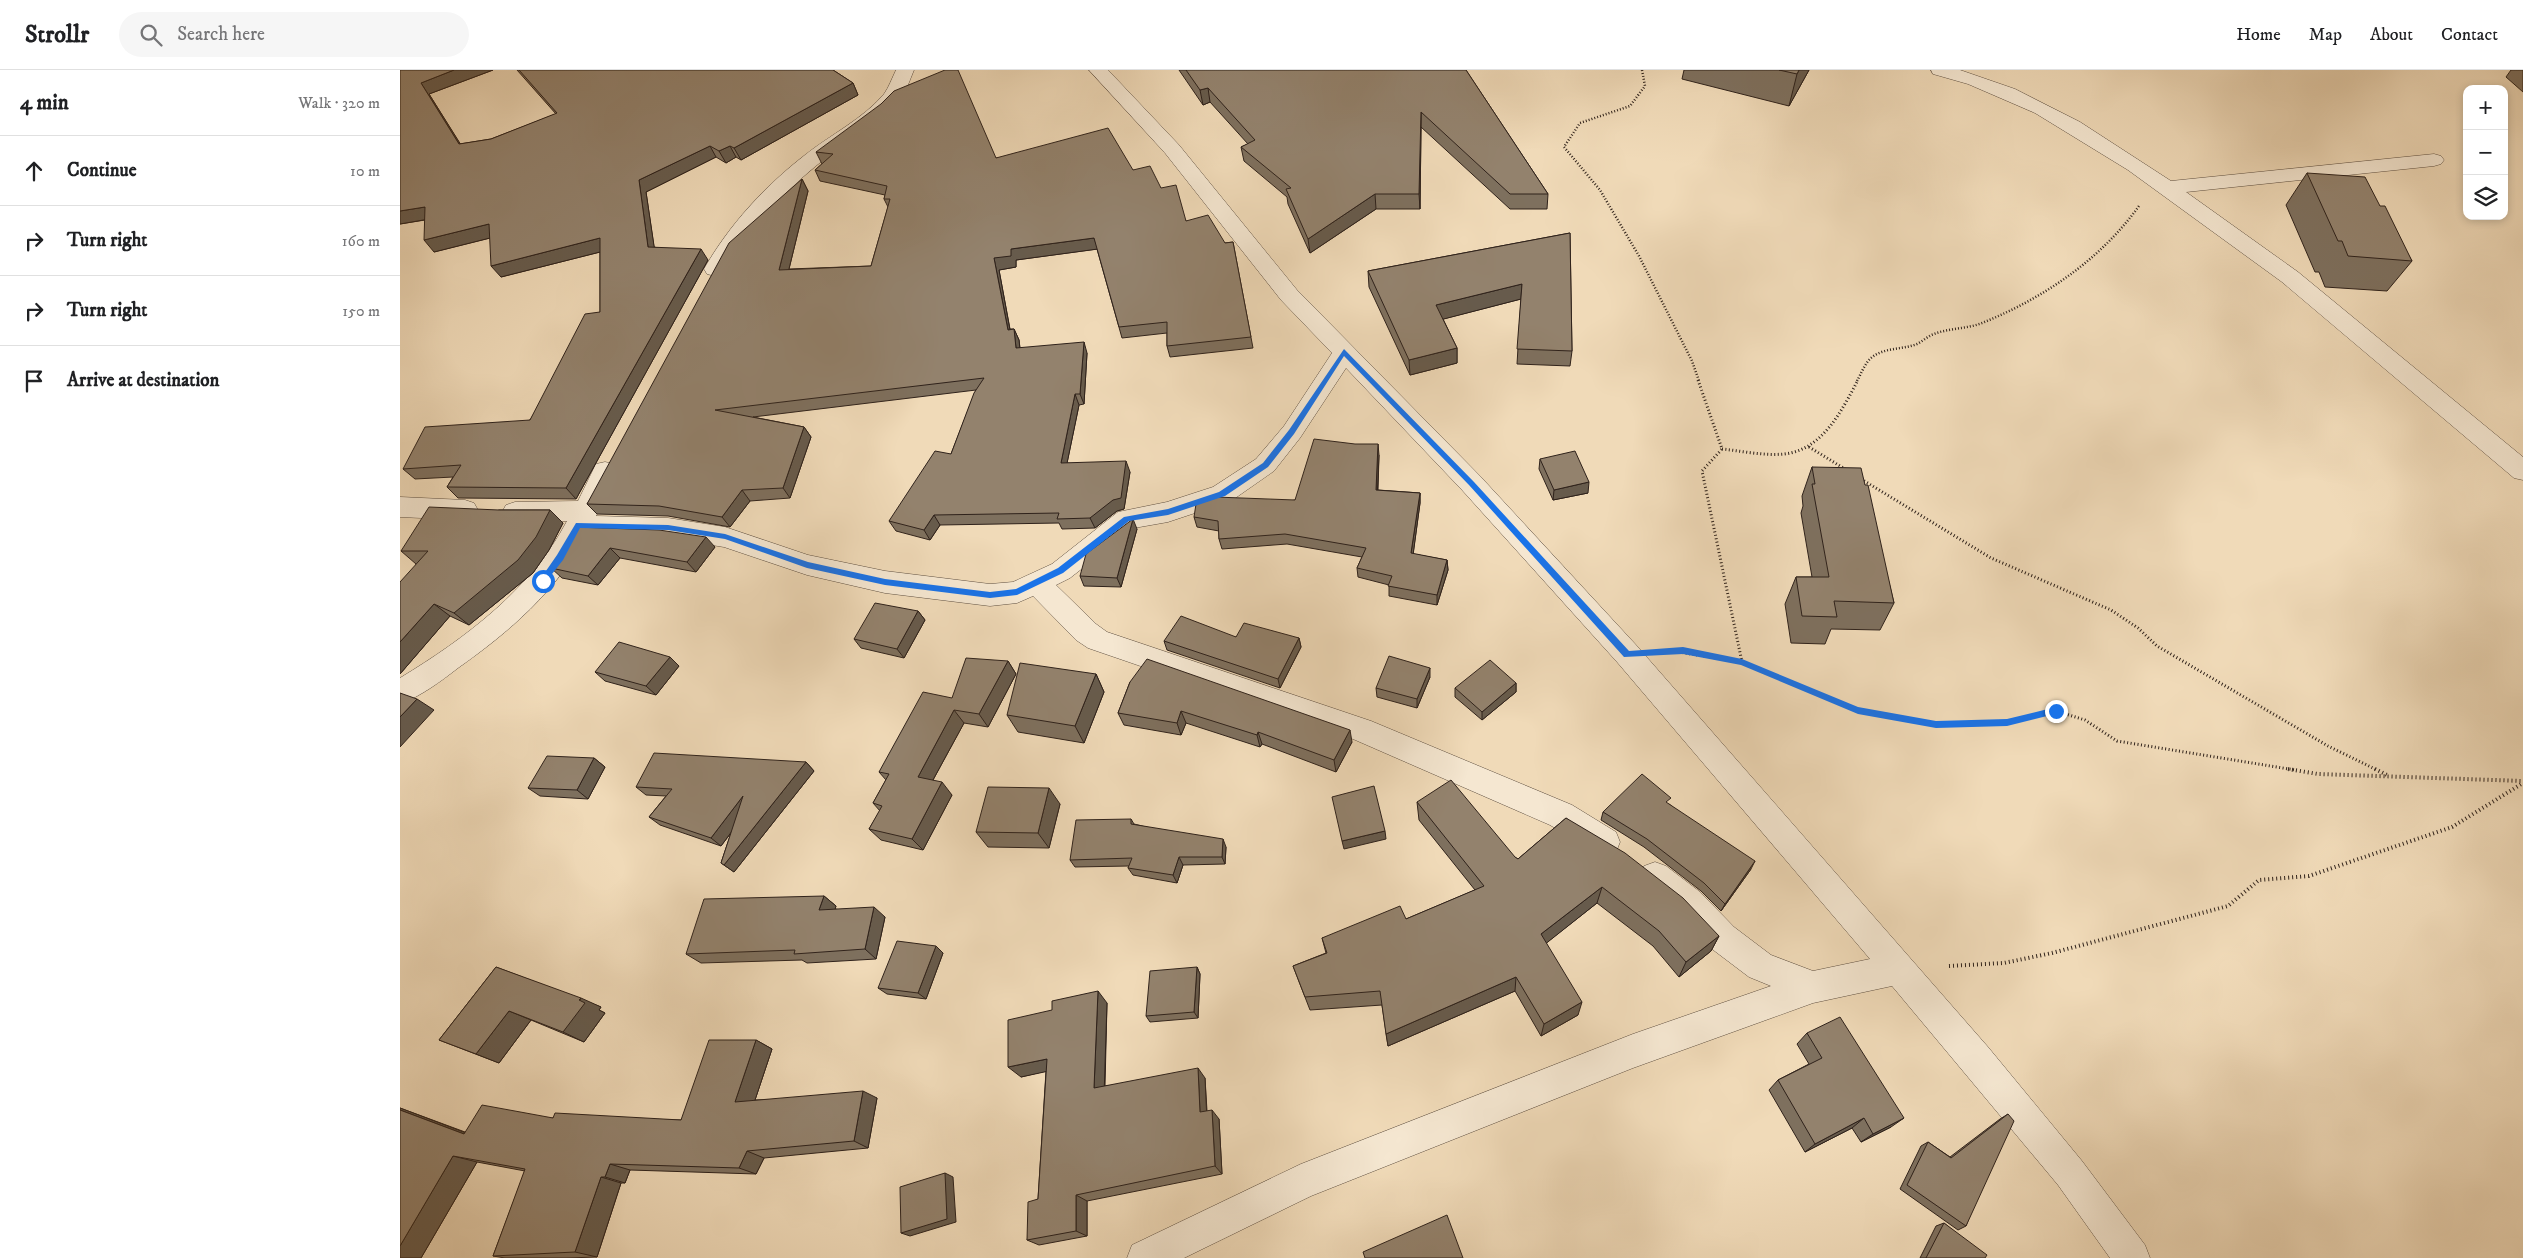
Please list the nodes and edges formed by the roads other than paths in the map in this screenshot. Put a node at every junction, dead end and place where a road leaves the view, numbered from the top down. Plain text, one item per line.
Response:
1 (905, 70) edge
2 (1098, 70) edge
3 (1940, 70) edge
4 (2434, 160) dead end
5 (2167, 188) junction
6 (706, 286) edge
7 (1344, 352) junction
8 (617, 450) edge
9 (2523, 471) edge
10 (400, 507) edge
11 (581, 518) junction
12 (1036, 583) junction
13 (400, 692) edge
14 (1900, 969) junction
15 (1813, 987) junction
16 (1145, 1258) edge
17 (2132, 1258) edge

1 - 6 street
2 - 7 street
3 - 5 street
4 - 5 street
5 - 9 street
7 - 12 street
7 - 14 street
8 - 11 street
10 - 11 street
11 - 12 street
11 - 13 street
12 - 15 street
14 - 15 street
14 - 17 street
15 - 16 street

